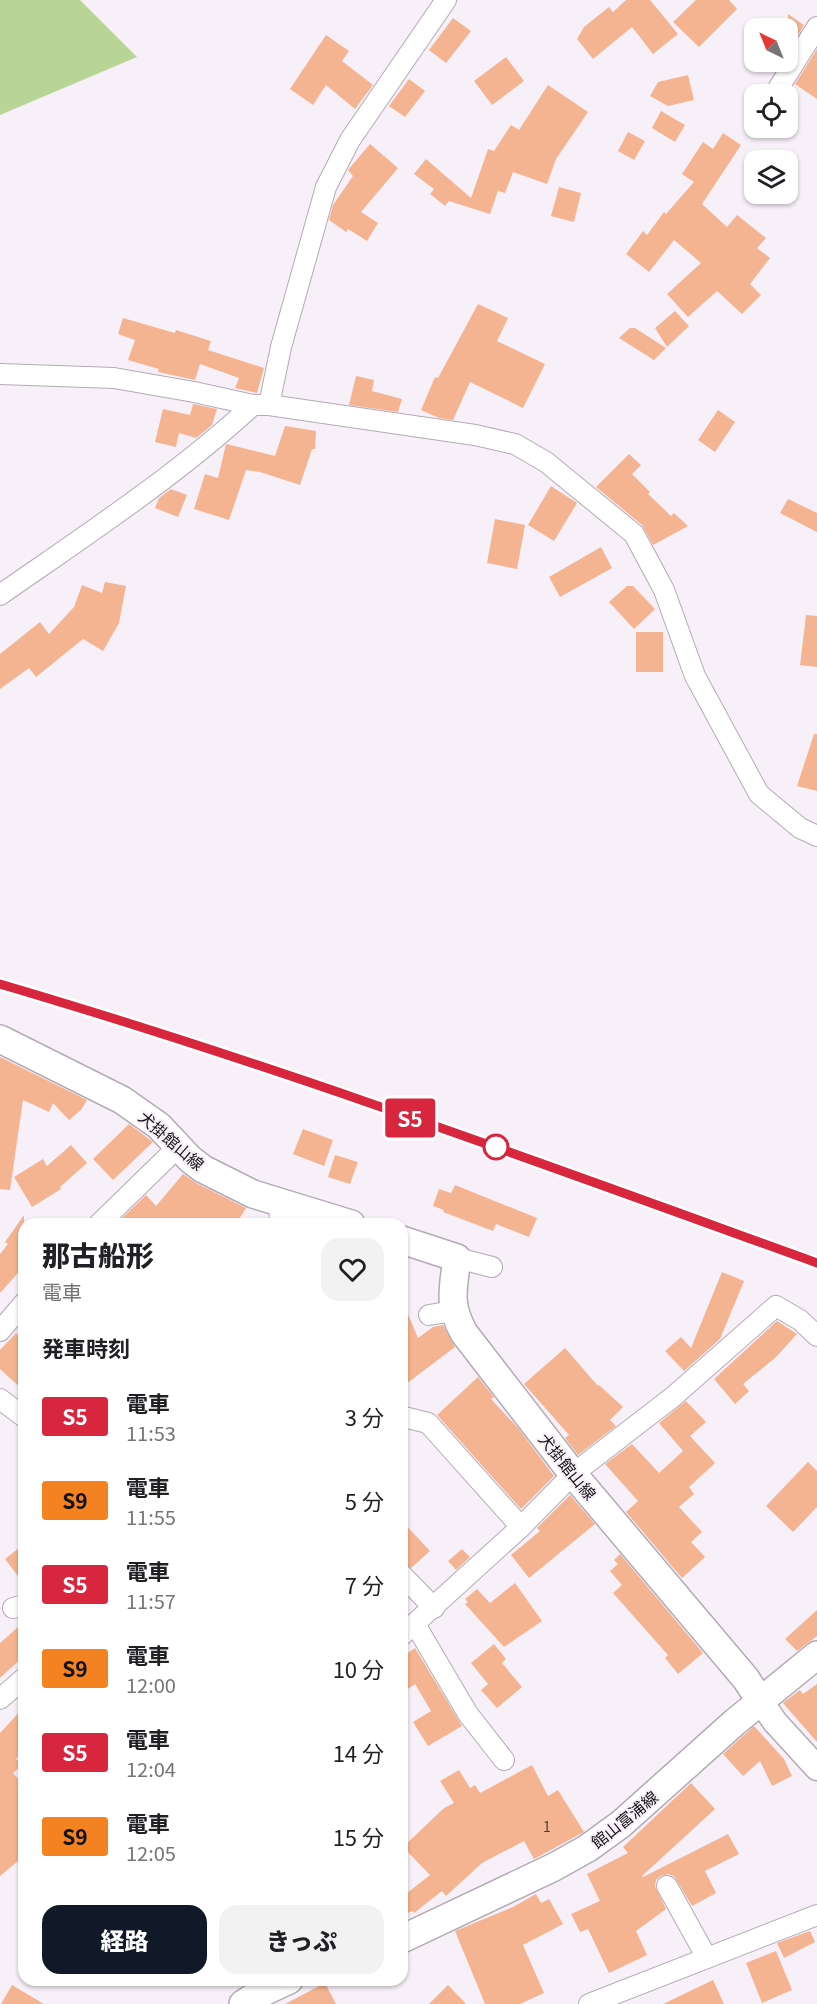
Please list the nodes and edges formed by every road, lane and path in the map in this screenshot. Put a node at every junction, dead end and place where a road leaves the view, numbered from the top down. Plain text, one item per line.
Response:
1 (446, 0) edge
2 (817, 27) edge
3 (781, 84) edge
4 (0, 374) edge
5 (261, 405) junction
6 (0, 594) edge
7 (817, 836) edge
8 (0, 1039) edge
9 (178, 1147) junction
10 (280, 1213) edge
11 (105, 1218) edge
12 (312, 1218) edge
13 (408, 1242) edge
14 (457, 1258) junction
15 (492, 1267) dead end
16 (18, 1310) edge
17 (0, 1331) edge
18 (817, 1335) edge
19 (0, 1399) edge
20 (18, 1412) edge
21 (408, 1418) edge
22 (573, 1474) junction
23 (521, 1527) junction
24 (408, 1581) edge
25 (434, 1608) junction
26 (408, 1630) edge
27 (817, 1655) edge
28 (18, 1683) edge
29 (0, 1699) edge
30 (761, 1702) junction
31 (504, 1760) dead end
32 (817, 1768) edge
33 (667, 1886) dead end
34 (817, 1915) edge
35 (408, 1937) edge
36 (707, 1958) junction
37 (281, 1989) edge
38 (601, 2002) edge
39 (243, 2004) edge

1 - 5 street
2 - 3 street
4 - 5 street
5 - 6 street
5 - 7 street
8 - 9 main road, 犬掛館山線
9 - 10 main road, 犬掛館山線
9 - 11 street
10 - 12 main road, 犬掛館山線
13 - 14 main road
14 - 15 street
14 - 22 main road, 犬掛館山線
16 - 17 street
18 - 22 street
19 - 20 street
21 - 23 street
22 - 23 street
22 - 30 main road, 犬掛館山線
23 - 25 street
24 - 25 street
25 - 26 street
26 - 31 street
27 - 30 main road, 館山富浦線
28 - 29 street
30 - 32 street
30 - 35 main road, 館山富浦線
33 - 36 street
34 - 36 street
36 - 38 street
37 - 39 main road

